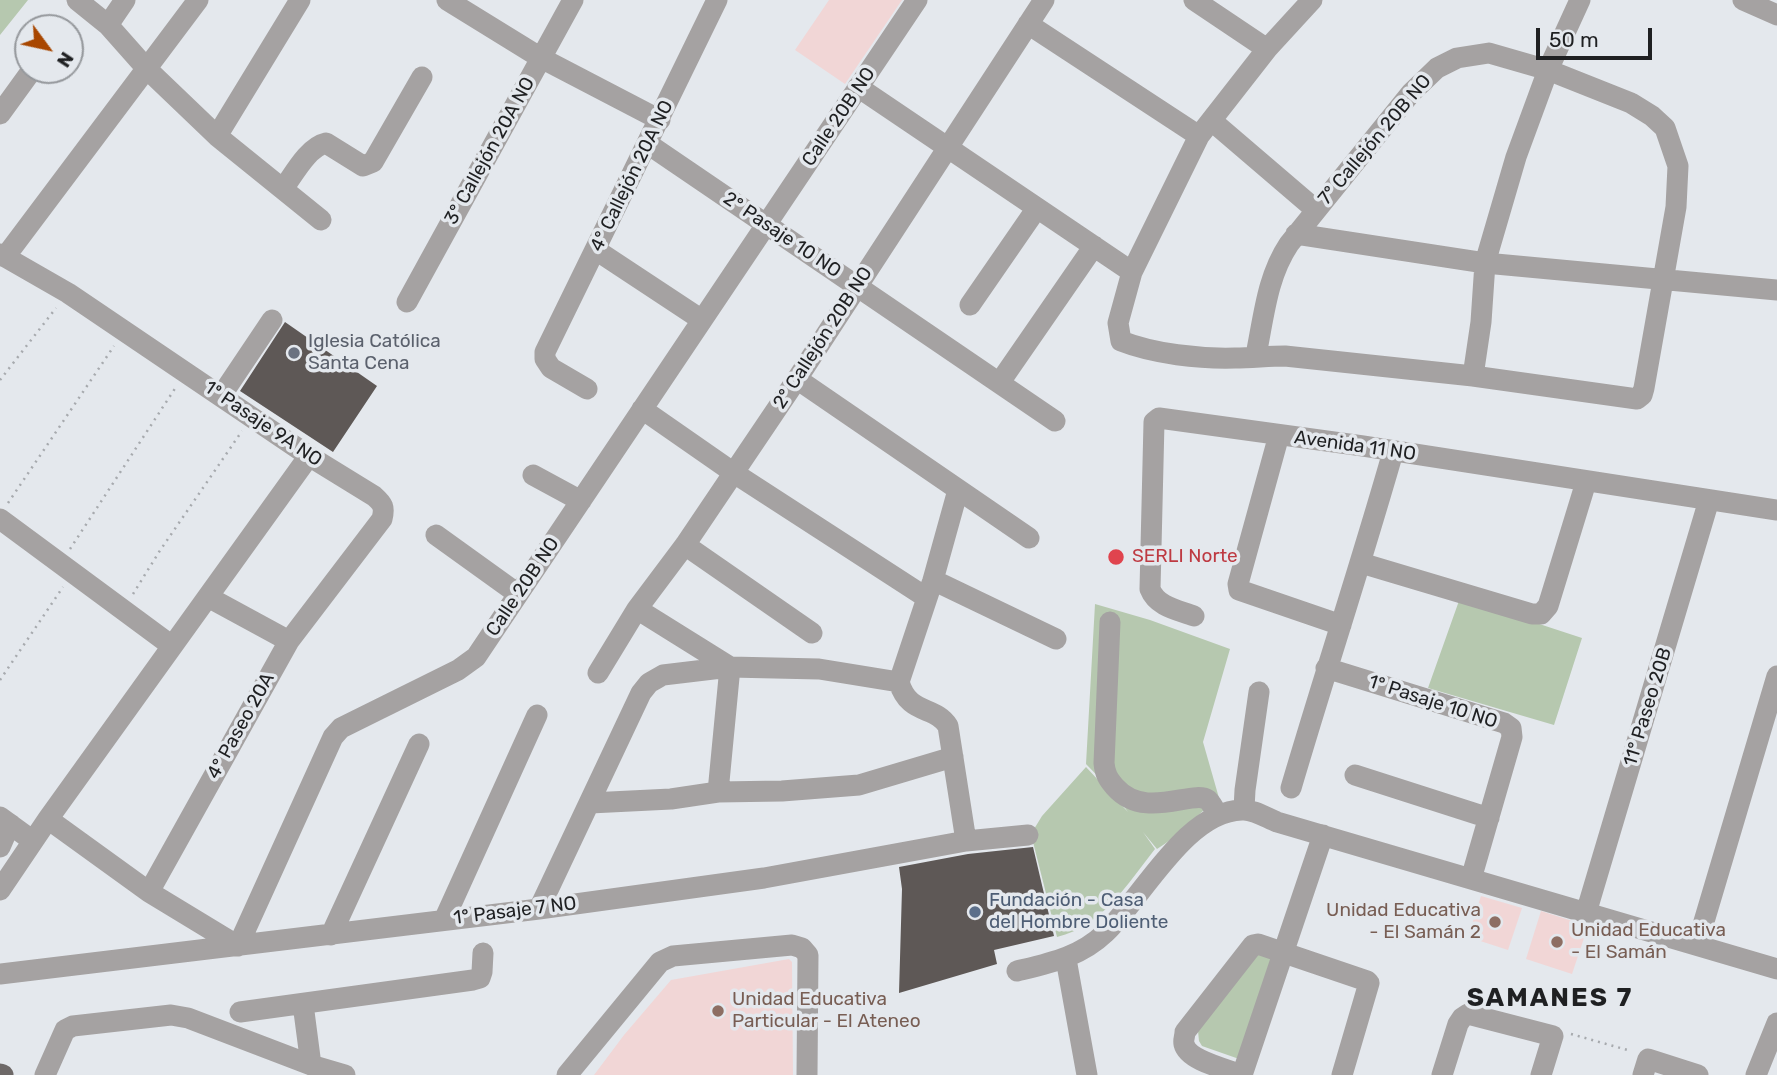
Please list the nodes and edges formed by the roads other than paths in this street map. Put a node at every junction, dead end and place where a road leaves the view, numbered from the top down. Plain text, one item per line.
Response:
1 (77, 0) edge
2 (125, 0) edge
3 (198, 0) edge
4 (300, 0) edge
5 (447, 0) edge
6 (573, 0) edge
7 (717, 0) edge
8 (917, 0) edge
9 (1044, 0) edge
10 (1194, 0) edge
11 (1293, 0) edge
12 (1312, 0) edge
13 (1580, 0) edge
14 (1743, 0) edge
15 (1777, 15) edge
16 (1028, 24) junction
17 (108, 25) junction
18 (1289, 25) junction
19 (1267, 49) junction
20 (541, 58) junction
21 (147, 69) junction
22 (1548, 70) junction
23 (422, 77) dead end
24 (22, 84) edge
25 (858, 87) junction
26 (0, 114) edge
27 (660, 120) junction
28 (1205, 129) junction
29 (216, 136) junction
30 (648, 144) junction
31 (948, 148) junction
32 (284, 189) junction
33 (1037, 208) junction
34 (1317, 210) junction
35 (321, 220) dead end
36 (766, 224) junction
37 (1296, 234) junction
38 (1094, 246) junction
39 (596, 250) junction
40 (2, 256) edge
41 (1485, 263) junction
42 (1132, 272) junction
43 (1663, 279) junction
44 (858, 286) junction
45 (1777, 290) edge
46 (407, 302) dead end
47 (970, 305) dead end
48 (272, 320) dead end
49 (702, 320) junction
50 (1256, 355) junction
51 (1474, 376) junction
52 (797, 379) junction
53 (1000, 382) junction
54 (587, 389) dead end
55 (221, 396) junction
56 (642, 409) junction
57 (1055, 421) dead end
58 (1279, 435) junction
59 (1393, 452) junction
60 (309, 456) junction
61 (734, 473) junction
62 (533, 475) dead end
63 (1586, 482) junction
64 (958, 491) junction
65 (581, 500) junction
66 (1709, 500) junction
67 (1777, 510) edge
68 (4, 511) edge
69 (436, 535) dead end
70 (1029, 538) dead end
71 (685, 545) junction
72 (1361, 563) junction
73 (930, 589) junction
74 (518, 594) junction
75 (208, 597) junction
76 (637, 609) junction
77 (1194, 616) dead end
78 (1110, 622) dead end
79 (1341, 625) junction
80 (812, 633) dead end
81 (1056, 639) dead end
82 (289, 641) junction
83 (172, 646) junction
84 (730, 667) junction
85 (1326, 668) junction
86 (598, 673) dead end
87 (1777, 676) edge
88 (899, 682) junction
89 (1259, 692) dead end
90 (537, 715) dead end
91 (419, 744) dead end
92 (953, 757) junction
93 (1355, 775) dead end
94 (1291, 788) dead end
95 (718, 792) junction
96 (590, 803) junction
97 (1244, 809) junction
98 (1217, 814) junction
99 (1489, 818) junction
100 (48, 819) junction
101 (5, 820) edge
102 (1028, 835) dead end
103 (1324, 835) junction
104 (33, 841) junction
105 (966, 841) junction
106 (0, 847) edge
107 (1471, 879) junction
108 (0, 890) edge
109 (149, 892) junction
110 (539, 909) junction
111 (1586, 913) junction
112 (444, 920) junction
113 (331, 935) junction
114 (1697, 945) junction
115 (238, 946) junction
116 (483, 953) dead end
117 (1282, 953) junction
118 (1066, 959) junction
119 (1777, 969) edge
120 (1017, 971) dead end
121 (0, 975) edge
122 (303, 1004) junction
123 (240, 1012) dead end
124 (1777, 1023) edge
125 (311, 1065) junction
126 (1646, 1067) edge
127 (45, 1075) edge
128 (345, 1075) edge
129 (567, 1075) edge
130 (807, 1075) edge
131 (1087, 1075) edge
132 (1242, 1075) edge
133 (1342, 1075) edge
134 (1441, 1075) edge
135 (1541, 1075) edge
136 (1698, 1075) edge
137 (1756, 1075) edge

1 - 17 street
2 - 17 street
3 - 21 street
4 - 29 street
5 - 20 street
6 - 20 street, 3° Callejón 20A NO
7 - 27 street, 4° Callejón 20A NO
8 - 25 street, Calle 20B NO
9 - 16 street, 2° Callejón 20B NO
10 - 19 street
11 - 18 street
12 - 18 street
13 - 22 street
14 - 15 street
16 - 28 street, 7° Callejón 20B NO
16 - 31 street, 2° Callejón 20B NO
17 - 21 street
18 - 19 street
19 - 28 street
20 - 27 street
20 - 46 street, 3° Callejón 20A NO
21 - 29 street
21 - 40 street
22 - 34 street, 7° Callejón 20B NO
22 - 41 street
22 - 43 street, 7° Callejón 20B NO
23 - 32 street
24 - 26 street
25 - 31 street
25 - 36 street, Calle 20B NO
27 - 30 street, 4° Callejón 20A NO
28 - 34 street, 7° Callejón 20B NO
28 - 42 street
29 - 32 street
30 - 36 street, 2° Pasaje 10 NO
30 - 39 street, 4° Callejón 20A NO
31 - 33 street
31 - 44 street, 2° Callejón 20B NO
32 - 35 street
33 - 38 street
33 - 47 street
34 - 37 street
36 - 44 street, 2° Pasaje 10 NO
36 - 49 street, Calle 20B NO
37 - 41 street
37 - 50 street
38 - 42 street
38 - 53 street
39 - 49 street
39 - 54 street, 4° Callejón 20A NO
40 - 55 street, 1º Pasaje 9A NO
41 - 43 street
41 - 51 street
42 - 50 street
43 - 45 street
43 - 51 street, 7° Callejón 20B NO
44 - 52 street, 2° Callejón 20B NO
44 - 53 street, 2° Pasaje 10 NO
48 - 55 street
49 - 56 street, Calle 20B NO
50 - 51 street
52 - 61 street, 2° Callejón 20B NO
52 - 64 street
53 - 57 street, 2° Pasaje 10 NO
55 - 60 street, 1º Pasaje 9A NO
56 - 61 street
56 - 65 street, Calle 20B NO
58 - 59 street, Avenida 11 NO
58 - 77 street, Avenida 11 NO
58 - 79 street
59 - 63 street, Avenida 11 NO
59 - 72 street
60 - 75 street
60 - 82 street, 1º Pasaje 9A NO
61 - 71 street, 2° Callejón 20B NO
61 - 73 street
62 - 65 street
63 - 66 street, Avenida 11 NO
63 - 72 street
64 - 70 street
64 - 73 street
65 - 74 street, Calle 20B NO
66 - 67 street, Avenida 11 NO
66 - 111 street, 11° Paseo 20B
68 - 83 street
69 - 74 street
71 - 76 street, 2° Callejón 20B NO
71 - 80 street
72 - 79 street
73 - 81 street
73 - 88 street
74 - 115 street, Calle 20B NO
75 - 82 street
75 - 83 street
76 - 84 street
76 - 86 street, 2° Callejón 20B NO
78 - 98 street
79 - 85 street
82 - 109 street, 4° Paseo 20A
83 - 100 street
84 - 88 street
84 - 95 street
84 - 96 street
85 - 94 street
85 - 99 street, 1° Pasaje 10 NO
87 - 114 street
88 - 92 street
89 - 97 street
90 - 112 street
91 - 113 street
92 - 95 street
92 - 105 street
93 - 99 street
95 - 96 street
96 - 110 street
97 - 98 street
97 - 103 street
98 - 118 street
99 - 107 street, 1° Pasaje 10 NO
100 - 104 street
100 - 109 street
101 - 104 street
101 - 106 street
102 - 105 street, 1° Pasaje 7 NO
103 - 107 street
103 - 117 street
104 - 108 street
105 - 110 street, 1° Pasaje 7 NO
107 - 111 street
109 - 115 street
110 - 112 street, 1° Pasaje 7 NO
111 - 114 street
112 - 113 street, 1° Pasaje 7 NO
113 - 115 street, 1° Pasaje 7 NO
114 - 119 street
115 - 121 street, 1° Pasaje 7 NO
116 - 122 street
117 - 132 street
117 - 132 street
117 - 133 street
118 - 120 street
118 - 131 street
122 - 123 street
122 - 125 street
124 - 137 street
125 - 127 street
125 - 128 street
126 - 136 street
129 - 130 street
134 - 135 street

